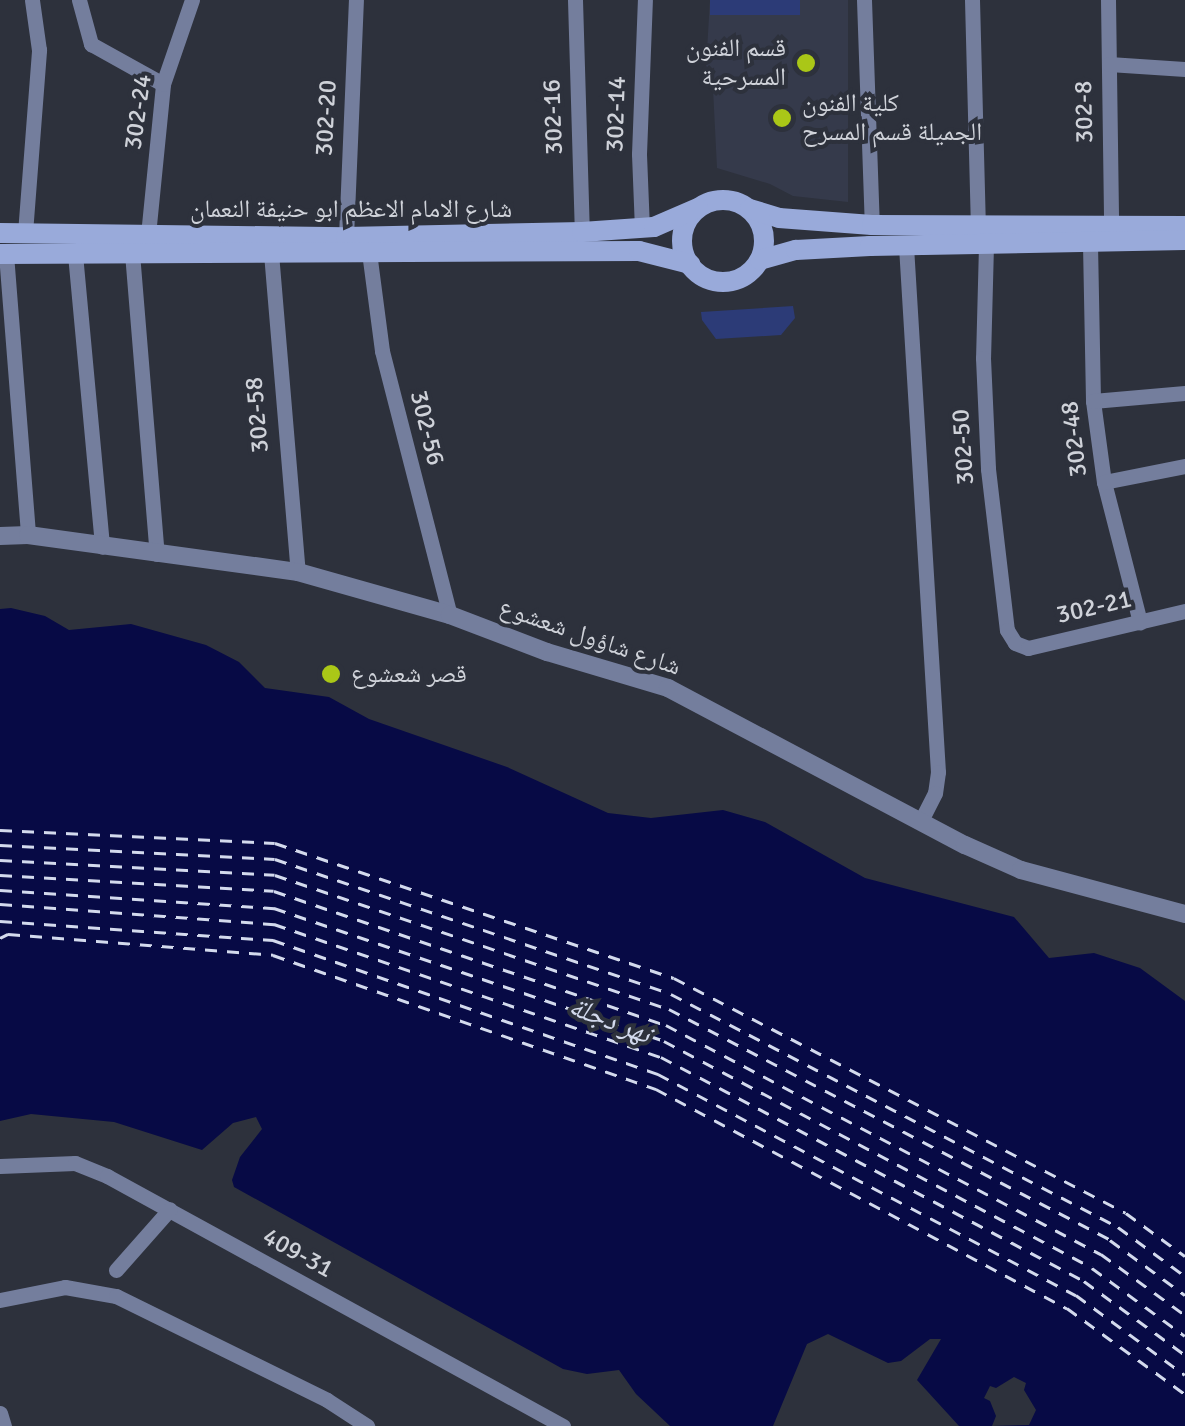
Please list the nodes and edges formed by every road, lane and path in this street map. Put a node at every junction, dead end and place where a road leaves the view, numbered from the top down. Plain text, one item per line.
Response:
1 (32, 0) edge
2 (79, 0) edge
3 (192, 0) edge
4 (356, 0) edge
5 (574, 0) edge
6 (646, 0) edge
7 (864, 0) edge
8 (972, 0) edge
9 (1108, 0) edge
10 (1108, 64) junction
11 (1185, 70) edge
12 (164, 84) junction
13 (698, 208) junction
14 (750, 209) junction
15 (1185, 218) edge
16 (872, 225) junction
17 (1185, 226) edge
18 (642, 229) junction
19 (1121, 230) junction
20 (582, 232) junction
21 (24, 233) junction
22 (148, 235) junction
23 (982, 235) junction
24 (346, 237) junction
25 (1185, 240) edge
26 (1090, 244) junction
27 (906, 246) junction
28 (2, 247) edge
29 (1185, 249) edge
30 (369, 252) junction
31 (132, 253) junction
32 (272, 253) junction
33 (75, 254) junction
34 (760, 260) junction
35 (690, 264) junction
36 (1185, 393) edge
37 (1092, 401) junction
38 (1185, 466) edge
39 (1104, 482) junction
40 (28, 535) junction
41 (0, 536) edge
42 (102, 547) junction
43 (157, 554) junction
44 (298, 572) junction
45 (1185, 610) edge
46 (450, 614) junction
47 (1140, 622) junction
48 (1015, 642) joint
49 (921, 820) junction
50 (1185, 914) edge
51 (0, 1166) edge
52 (170, 1209) junction
53 (116, 1270) dead end
54 (0, 1300) edge
55 (0, 1413) edge
56 (4, 1426) edge
57 (367, 1426) edge
58 (563, 1426) edge

1 - 21 street
2 - 12 street
3 - 12 street, 302-24
4 - 24 street, 302-20
5 - 20 street, 302-16
6 - 18 street, 302-14
7 - 16 street
8 - 23 street, 302-50
9 - 10 street, 302-8
10 - 11 street
10 - 19 street, 302-8
12 - 22 street, 302-24
13 - 14 main road
13 - 18 main road, شارع الامام الاعظم ابو حنيفة النعمان
13 - 35 main road
14 - 16 main road
14 - 34 main road
15 - 19 main road
16 - 23 main road
17 - 19 main road
18 - 20 main road, شارع الامام الاعظم ابو حنيفة النعمان
19 - 23 main road
19 - 25 main road
19 - 26 main road
19 - 29 main road
20 - 24 main road, شارع الامام الاعظم ابو حنيفة النعمان
21 - 22 main road, شارع الامام الاعظم ابو حنيفة النعمان
21 - 28 main road, شارع الامام الاعظم ابو حنيفة النعمان
22 - 24 main road, شارع الامام الاعظم ابو حنيفة النعمان
23 - 26 main road
23 - 27 main road
23 - 48 street, 302-50
26 - 37 street, 302-48
27 - 34 main road
27 - 49 street
28 - 33 main road, شارع الامام الاعظم ابو حنيفة النعمان
28 - 40 street
30 - 32 main road, شارع الامام الاعظم ابو حنيفة النعمان
30 - 35 main road, شارع الامام الاعظم ابو حنيفة النعمان
30 - 46 street, 302-56
31 - 32 main road, شارع الامام الاعظم ابو حنيفة النعمان
31 - 33 main road, شارع الامام الاعظم ابو حنيفة النعمان
31 - 43 street
32 - 44 street, 302-58
33 - 42 street
34 - 35 main road
36 - 37 street
37 - 39 street, 302-48
38 - 39 street
39 - 47 street, 302-48
40 - 41 street, شارع شاؤول شعشوع
40 - 42 street, شارع شاؤول شعشوع
42 - 43 street, شارع شاؤول شعشوع
43 - 44 street, شارع شاؤول شعشوع
44 - 46 street, شارع شاؤول شعشوع
45 - 47 street, 302-21
46 - 49 street, شارع شاؤول شعشوع
47 - 48 street, 302-21
49 - 50 street, شارع شاؤول شعشوع
51 - 52 street, 409-31
52 - 53 street
52 - 58 street, 409-31
54 - 57 street
55 - 56 street

